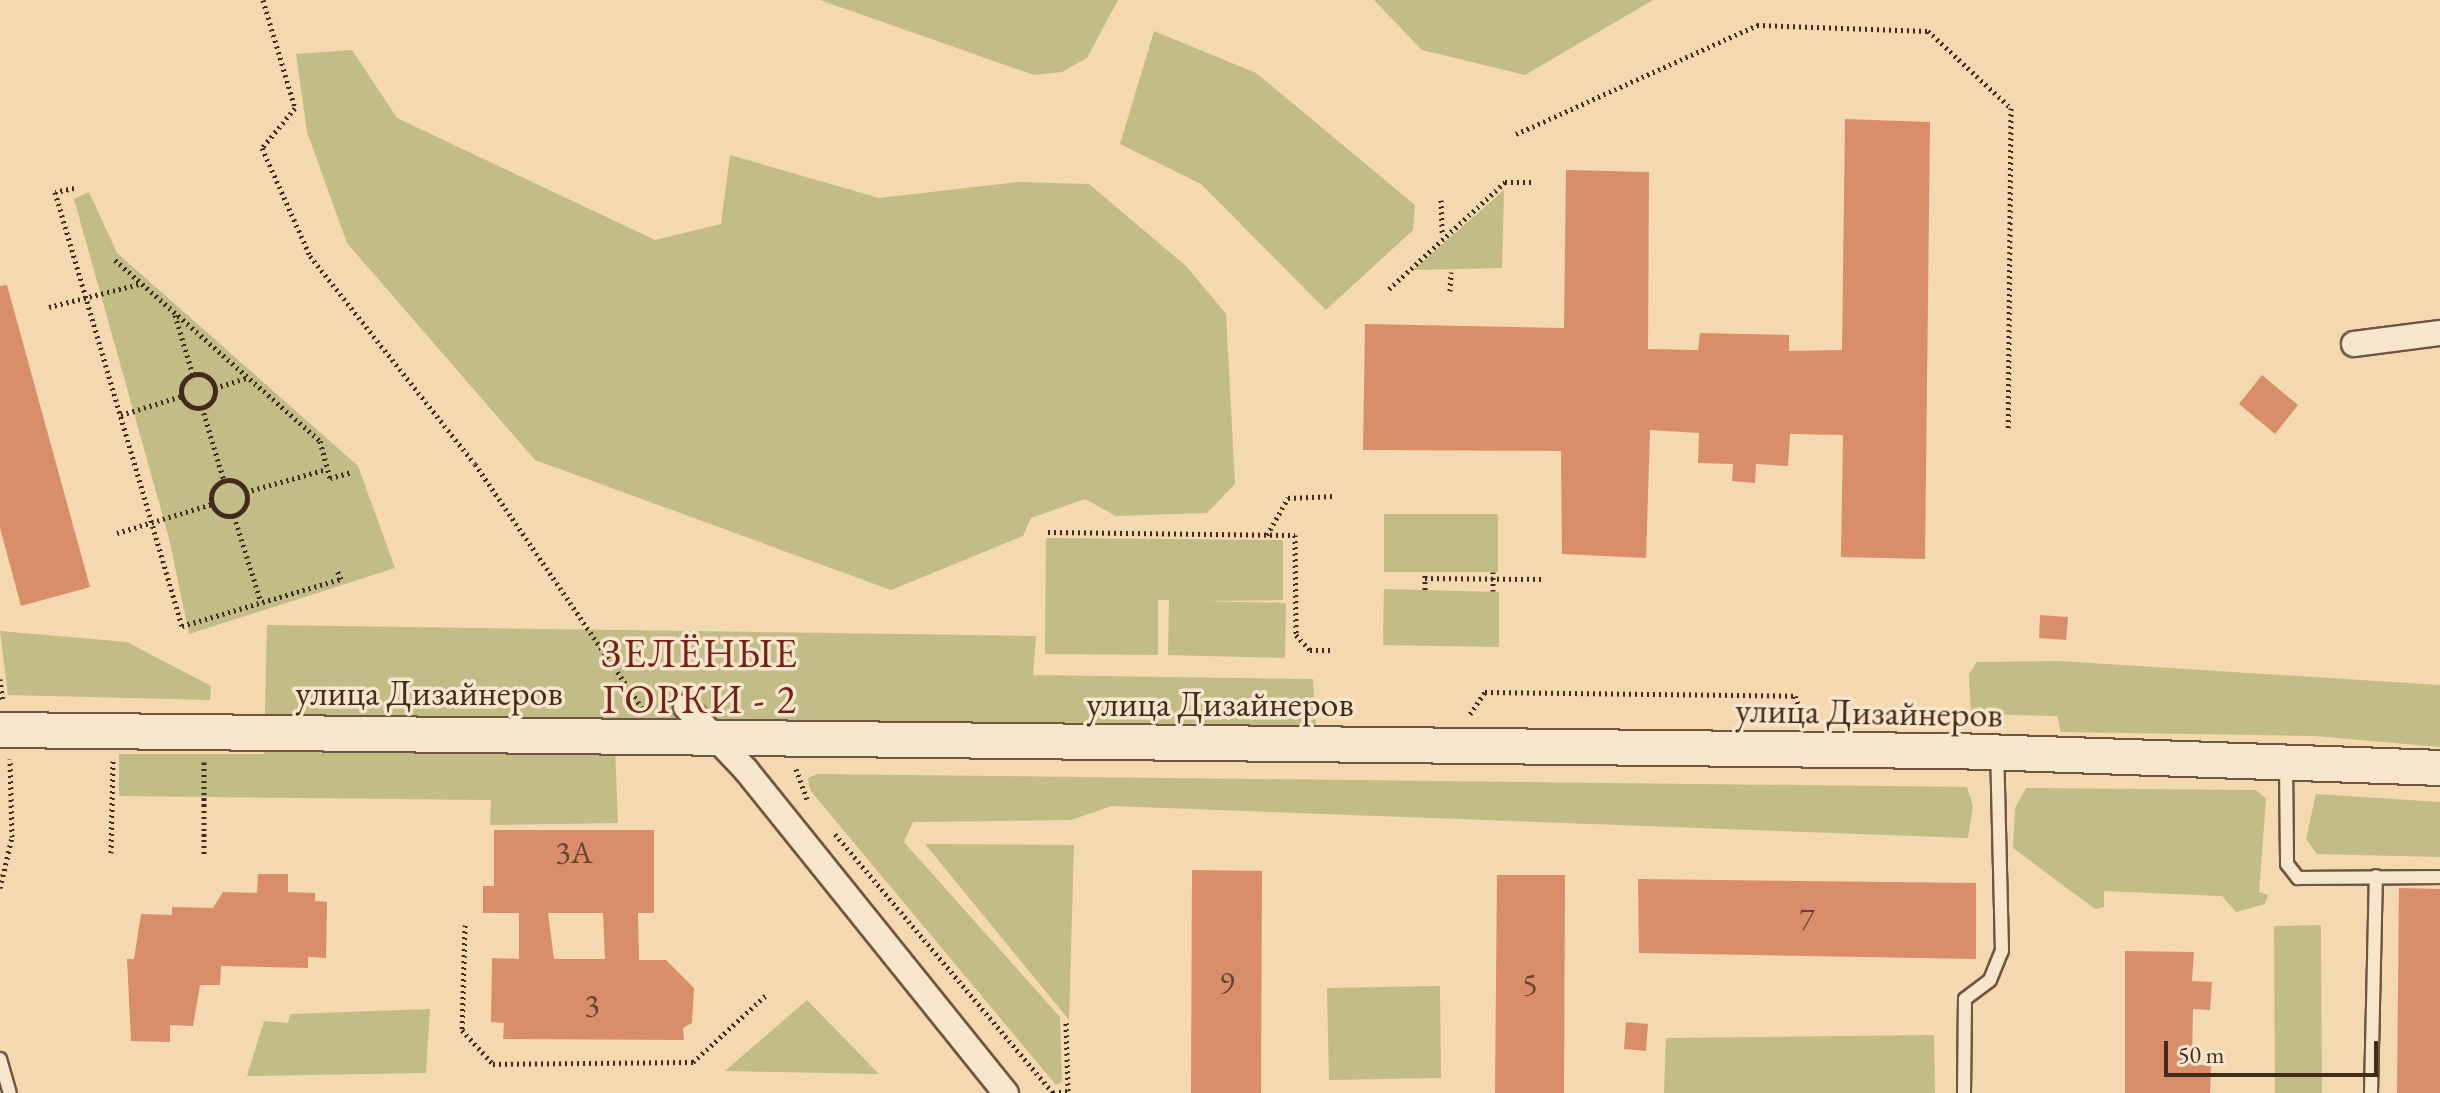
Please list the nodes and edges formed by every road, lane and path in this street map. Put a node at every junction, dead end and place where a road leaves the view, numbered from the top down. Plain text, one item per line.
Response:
1 (263, 0) edge
2 (1516, 134) dead end
3 (1534, 182) dead end
4 (74, 188) dead end
5 (1441, 200) dead end
6 (1442, 236) junction
7 (115, 260) dead end
8 (1451, 272) dead end
9 (140, 284) junction
10 (1389, 289) dead end
11 (1450, 291) dead end
12 (86, 299) junction
13 (49, 307) dead end
14 (175, 314) junction
15 (2440, 333) edge
16 (2354, 344) dead end
17 (193, 375) junction
18 (246, 378) junction
19 (215, 388) junction
20 (182, 396) junction
21 (202, 407) junction
22 (121, 415) junction
23 (2008, 431) dead end
24 (327, 469) junction
25 (353, 472) dead end
26 (224, 481) junction
27 (246, 492) junction
28 (1335, 496) dead end
29 (212, 504) junction
30 (234, 516) junction
31 (152, 523) junction
32 (1048, 532) dead end
33 (117, 533) dead end
34 (1267, 535) junction
35 (337, 570) dead end
36 (1493, 572) dead end
37 (1544, 579) dead end
38 (1493, 580) junction
39 (1425, 590) dead end
40 (1493, 591) dead end
41 (261, 602) junction
42 (1334, 650) dead end
43 (0, 679) edge
44 (686, 707) dead end
45 (642, 708) dead end
46 (5, 731) edge
47 (713, 736) junction
48 (1997, 753) junction
49 (2286, 758) junction
50 (113, 760) dead end
51 (204, 761) dead end
52 (2440, 768) edge
53 (796, 769) dead end
54 (815, 811) dead end
55 (825, 823) dead end
56 (111, 853) dead end
57 (204, 854) dead end
58 (2376, 876) junction
59 (2440, 877) edge
60 (0, 888) edge
61 (465, 925) dead end
62 (766, 995) dead end
63 (1066, 1022) dead end
64 (0, 1059) edge
65 (10, 1093) edge
66 (1006, 1093) edge
67 (1964, 1093) edge
68 (2371, 1093) edge

1 - 45 path
2 - 23 path
3 - 6 path
4 - 12 path
5 - 6 path
6 - 10 path
7 - 9 path
8 - 11 path
9 - 12 path
9 - 14 path
12 - 13 path
12 - 22 path
14 - 17 path
14 - 18 path
15 - 16 street
17 - 19 path
17 - 20 path
18 - 19 path
18 - 24 path
19 - 21 path
20 - 21 path
20 - 22 path
21 - 26 path
22 - 31 path
24 - 25 path
24 - 27 path
26 - 27 path
26 - 29 path
27 - 30 path
28 - 34 path
29 - 30 path
29 - 31 path
30 - 41 path
31 - 33 path
31 - 41 path
32 - 34 path
34 - 42 path
35 - 41 path
36 - 38 path
37 - 38 path
38 - 39 path
38 - 40 path
43 - 46 path
44 - 47 street
46 - 47 street, улица Дизайнеров
46 - 60 path
47 - 48 street, улица Дизайнеров
47 - 66 street
48 - 49 street, улица Дизайнеров
48 - 67 lane
49 - 52 street, улица Дизайнеров
49 - 58 lane
50 - 56 path
51 - 57 path
53 - 54 path
55 - 63 path
58 - 59 lane
58 - 68 lane
61 - 62 path
64 - 65 lane

